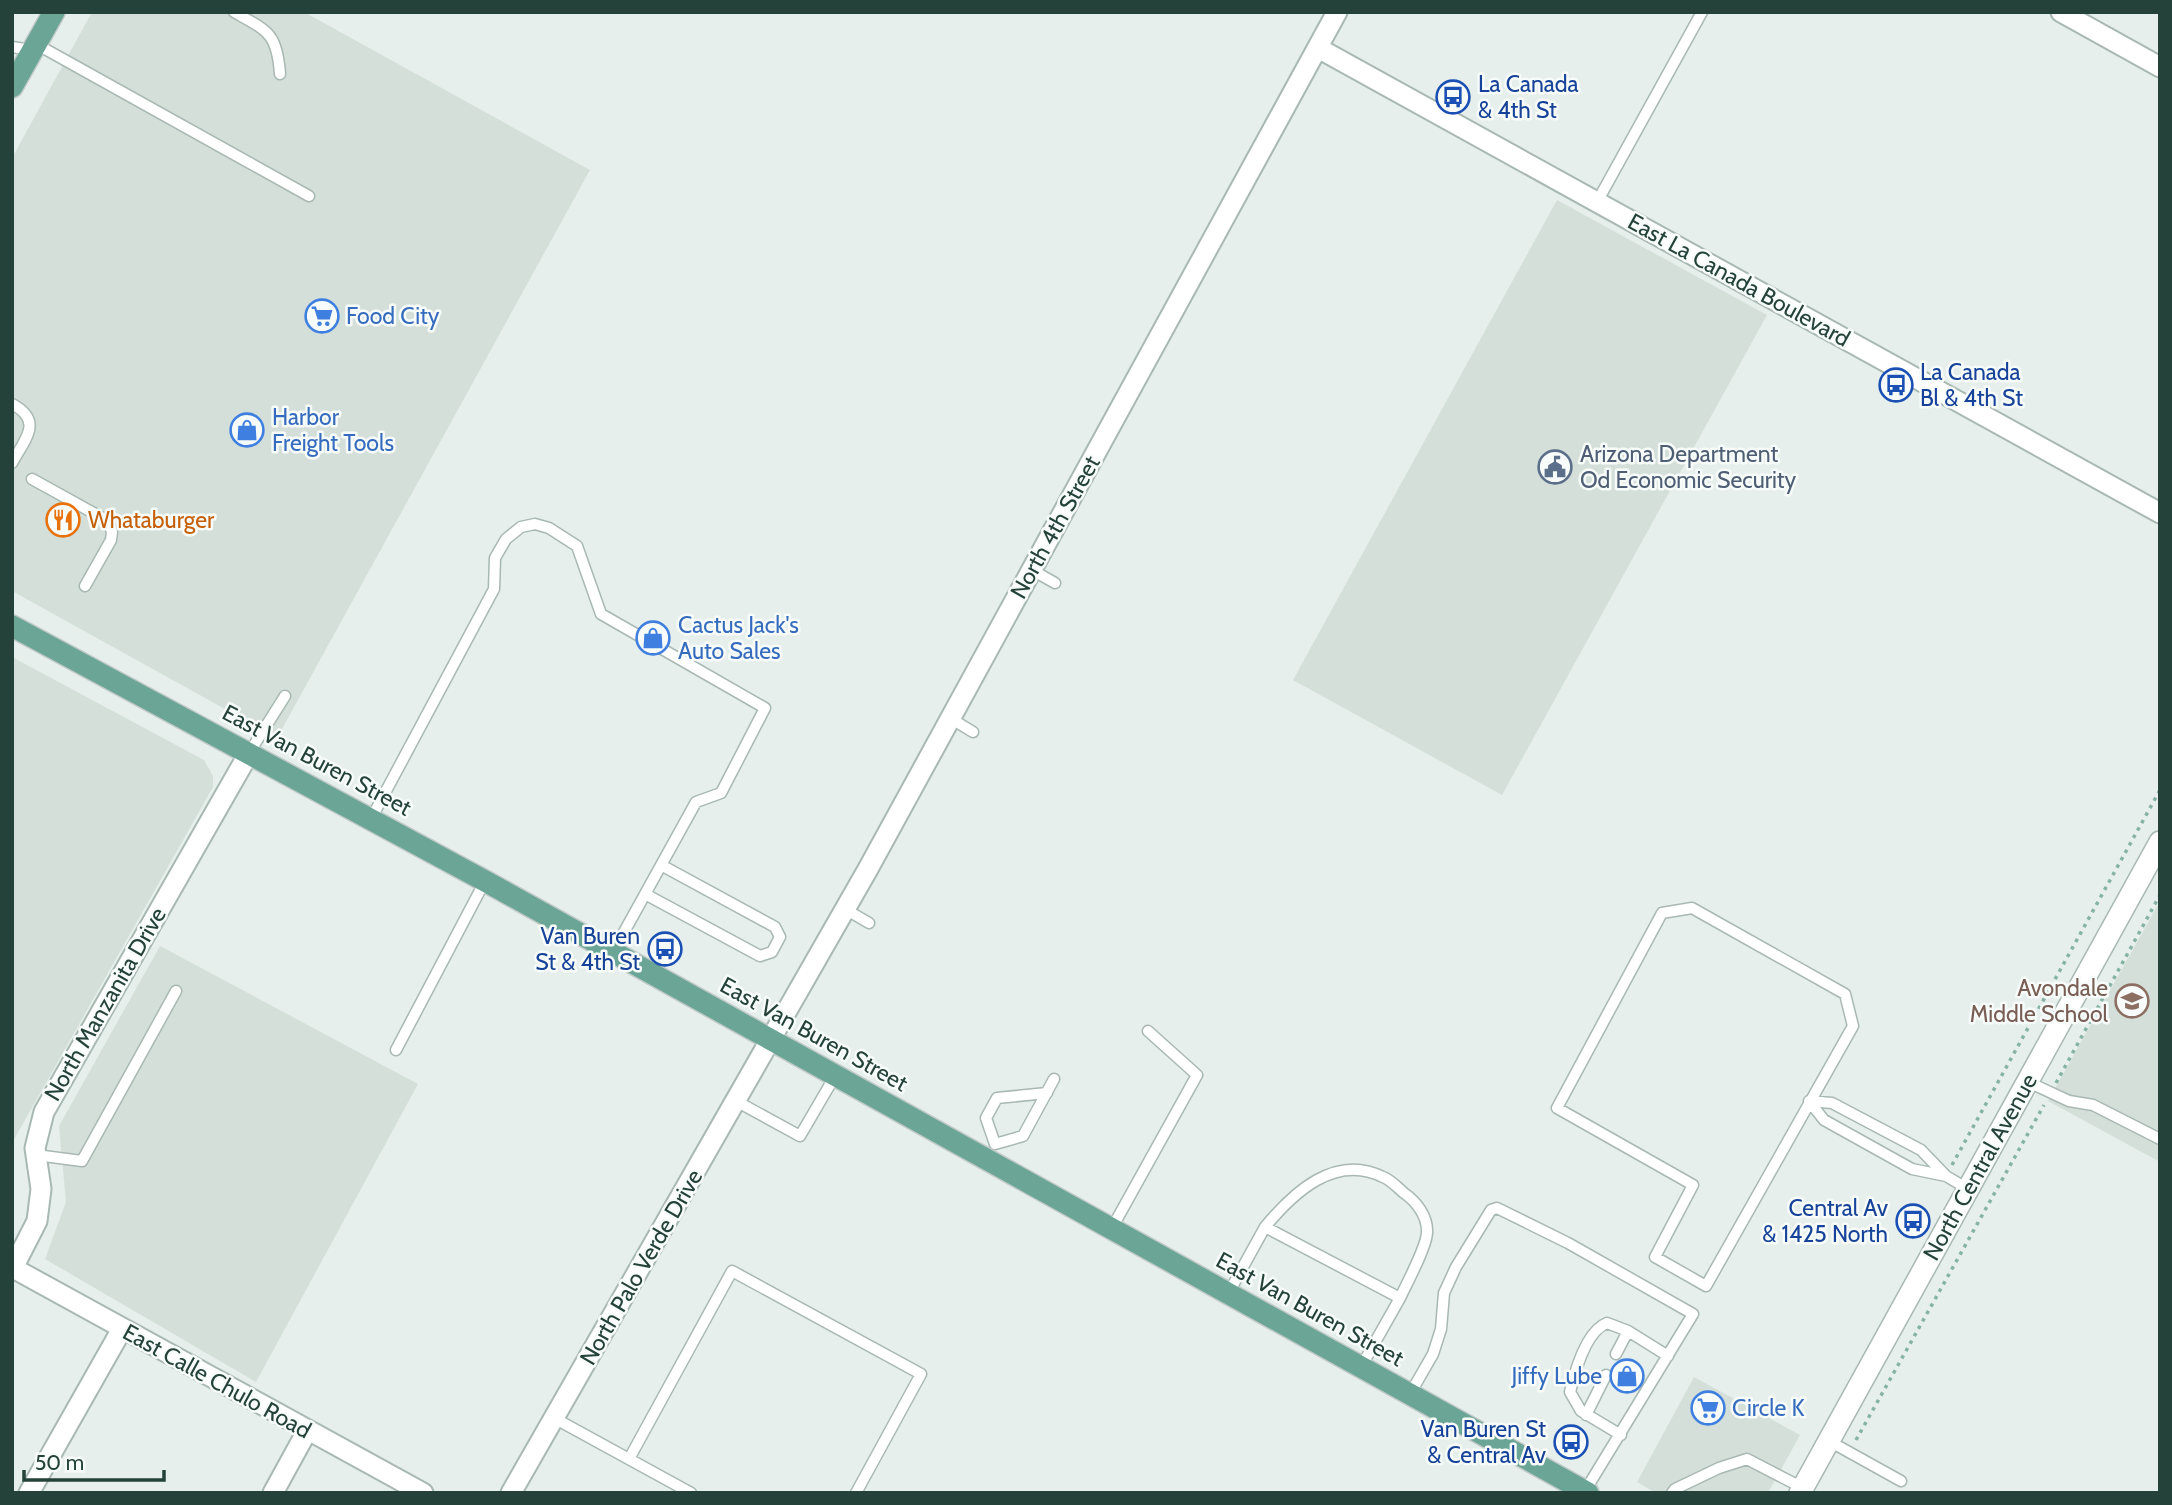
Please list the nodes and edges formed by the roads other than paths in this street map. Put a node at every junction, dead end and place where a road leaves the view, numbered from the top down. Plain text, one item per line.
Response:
1 (54, 12) edge
2 (234, 12) edge
3 (1337, 12) edge
4 (1702, 12) edge
5 (2061, 12) edge
6 (27, 47) edge
7 (1318, 48) junction
8 (2160, 67) edge
9 (280, 74) dead end
10 (12, 87) edge
11 (309, 196) dead end
12 (1597, 202) junction
13 (12, 404) edge
14 (12, 463) edge
15 (32, 479) dead end
16 (2160, 513) edge
17 (1032, 570) junction
18 (1055, 583) dead end
19 (85, 586) dead end
20 (12, 626) edge
21 (285, 696) dead end
22 (950, 718) junction
23 (973, 732) dead end
24 (249, 753) junction
25 (371, 819) junction
26 (2160, 842) edge
27 (661, 865) junction
28 (485, 881) junction
29 (645, 894) junction
30 (844, 909) junction
31 (869, 923) dead end
32 (613, 952) junction
33 (176, 991) dead end
34 (1148, 1031) dead end
35 (771, 1040) junction
36 (396, 1050) dead end
37 (835, 1076) junction
38 (1054, 1079) dead end
39 (2027, 1082) junction
40 (1047, 1093) junction
41 (736, 1101) junction
42 (1809, 1101) junction
43 (2160, 1139) edge
44 (991, 1152) junction
45 (36, 1155) junction
46 (1946, 1176) junction
47 (1968, 1189) junction
48 (1265, 1227) junction
49 (1112, 1229) junction
50 (13, 1269) edge
51 (1228, 1294) junction
52 (1400, 1298) junction
53 (122, 1329) junction
54 (1628, 1331) junction
55 (1616, 1354) dead end
56 (1668, 1356) junction
57 (1361, 1367) junction
58 (1606, 1375) dead end
59 (1410, 1394) junction
60 (1586, 1415) junction
61 (554, 1418) junction
62 (307, 1431) junction
63 (1620, 1435) junction
64 (1829, 1441) junction
65 (629, 1459) junction
66 (1901, 1481) dead end
67 (1802, 1490) edge
68 (1586, 1492) edge
69 (29, 1493) edge
70 (273, 1493) edge
71 (423, 1493) edge
72 (511, 1493) edge
73 (691, 1493) edge
74 (856, 1493) edge
75 (1672, 1493) edge

1 - 6 main road
2 - 9 lane
3 - 7 street, North 4th Street
4 - 12 lane
5 - 8 street
6 - 10 main road
6 - 11 lane
7 - 12 street, East La Canada Boulevard
7 - 17 street, North 4th Street
12 - 16 street, East La Canada Boulevard
13 - 14 lane
15 - 19 lane
17 - 18 lane
17 - 22 street, North 4th Street
20 - 24 main road, East Van Buren Street
21 - 24 lane
22 - 23 lane
22 - 30 street, North 4th Street
24 - 25 main road, East Van Buren Street
24 - 45 street, North Manzanita Drive
25 - 27 lane
25 - 28 main road, East Van Buren Street
26 - 39 street, North Central Avenue
27 - 29 lane
27 - 29 lane
28 - 32 main road, East Van Buren Street
28 - 36 lane
29 - 32 lane
30 - 31 lane
30 - 35 street, North 4th Street
32 - 35 main road, East Van Buren Street
33 - 45 lane
34 - 49 lane
35 - 37 main road, East Van Buren Street
35 - 41 street, North Palo Verde Drive
37 - 41 lane
37 - 44 main road, East Van Buren Street
38 - 40 lane
39 - 43 lane
39 - 47 street, North Central Avenue
40 - 44 lane
40 - 44 lane
41 - 61 street, North Palo Verde Drive
42 - 42 lane
42 - 46 lane
42 - 46 lane
44 - 49 main road, East Van Buren Street
45 - 50 street, North Manzanita Drive
46 - 47 lane
47 - 64 street, North Central Avenue
48 - 51 lane
48 - 52 lane
48 - 52 lane
49 - 51 main road, East Van Buren Street
50 - 53 street, East Calle Chulo Road
51 - 57 main road, East Van Buren Street
52 - 57 lane
53 - 62 street, East Calle Chulo Road
53 - 69 street
54 - 55 lane
54 - 56 lane
54 - 60 lane
56 - 59 lane
56 - 63 lane
57 - 59 main road, East Van Buren Street
58 - 60 lane
59 - 68 main road, East Van Buren Street
60 - 63 lane
61 - 65 lane
61 - 72 street, North Palo Verde Drive
62 - 70 street
62 - 71 street, East Calle Chulo Road
63 - 68 lane
64 - 66 lane
64 - 67 street, North Central Avenue
65 - 73 lane
65 - 74 lane
67 - 75 lane

